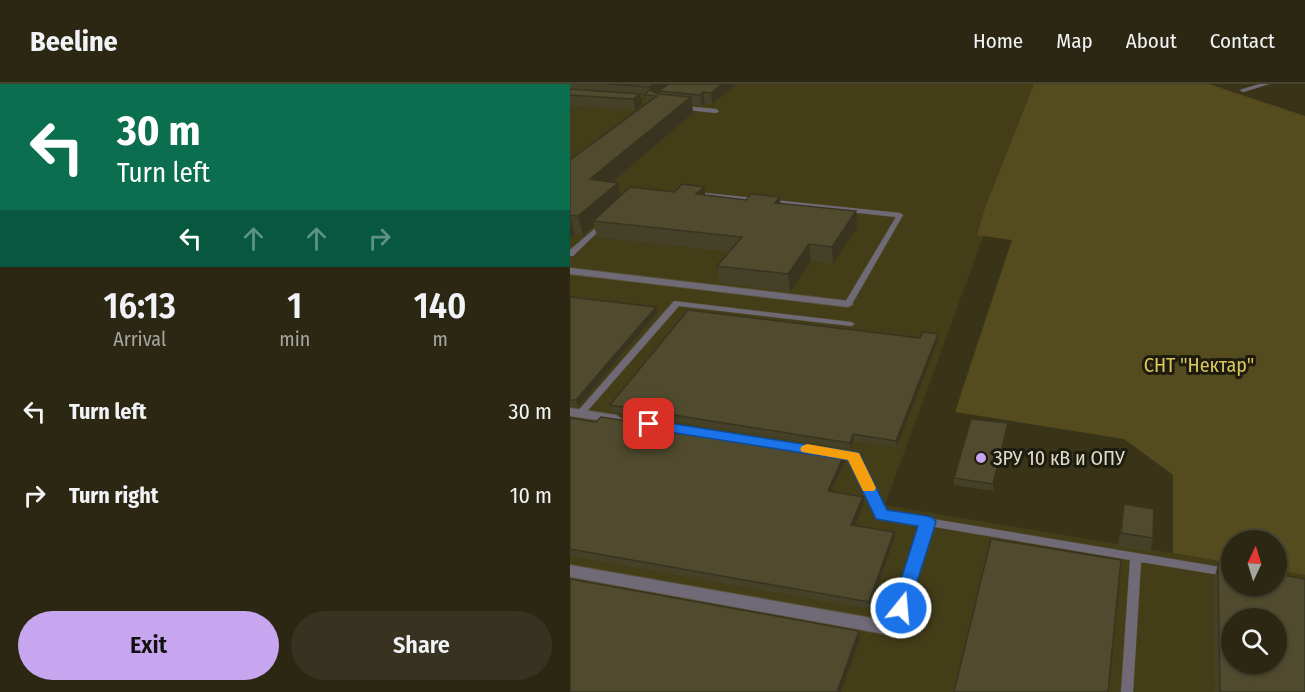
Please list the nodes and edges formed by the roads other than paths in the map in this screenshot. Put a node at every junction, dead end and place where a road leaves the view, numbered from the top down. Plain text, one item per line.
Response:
1 (1266, 84) edge
2 (1243, 90) dead end
3 (672, 107) edge
4 (716, 111) dead end
5 (689, 194) edge
6 (610, 218) edge
7 (570, 254) edge
8 (570, 271) edge
9 (848, 304) joint
10 (851, 324) dead end
11 (575, 413) edge
12 (626, 421) edge
13 (774, 444) edge
14 (927, 522) junction
15 (1136, 558) junction
16 (570, 571) edge
17 (1221, 571) edge
18 (1127, 692) edge

1 - 2 lane
3 - 4 lane
5 - 9 lane
6 - 7 lane
8 - 9 street
10 - 11 lane
11 - 12 street
13 - 14 street
14 - 15 lane
14 - 16 street
15 - 17 lane
15 - 18 lane

